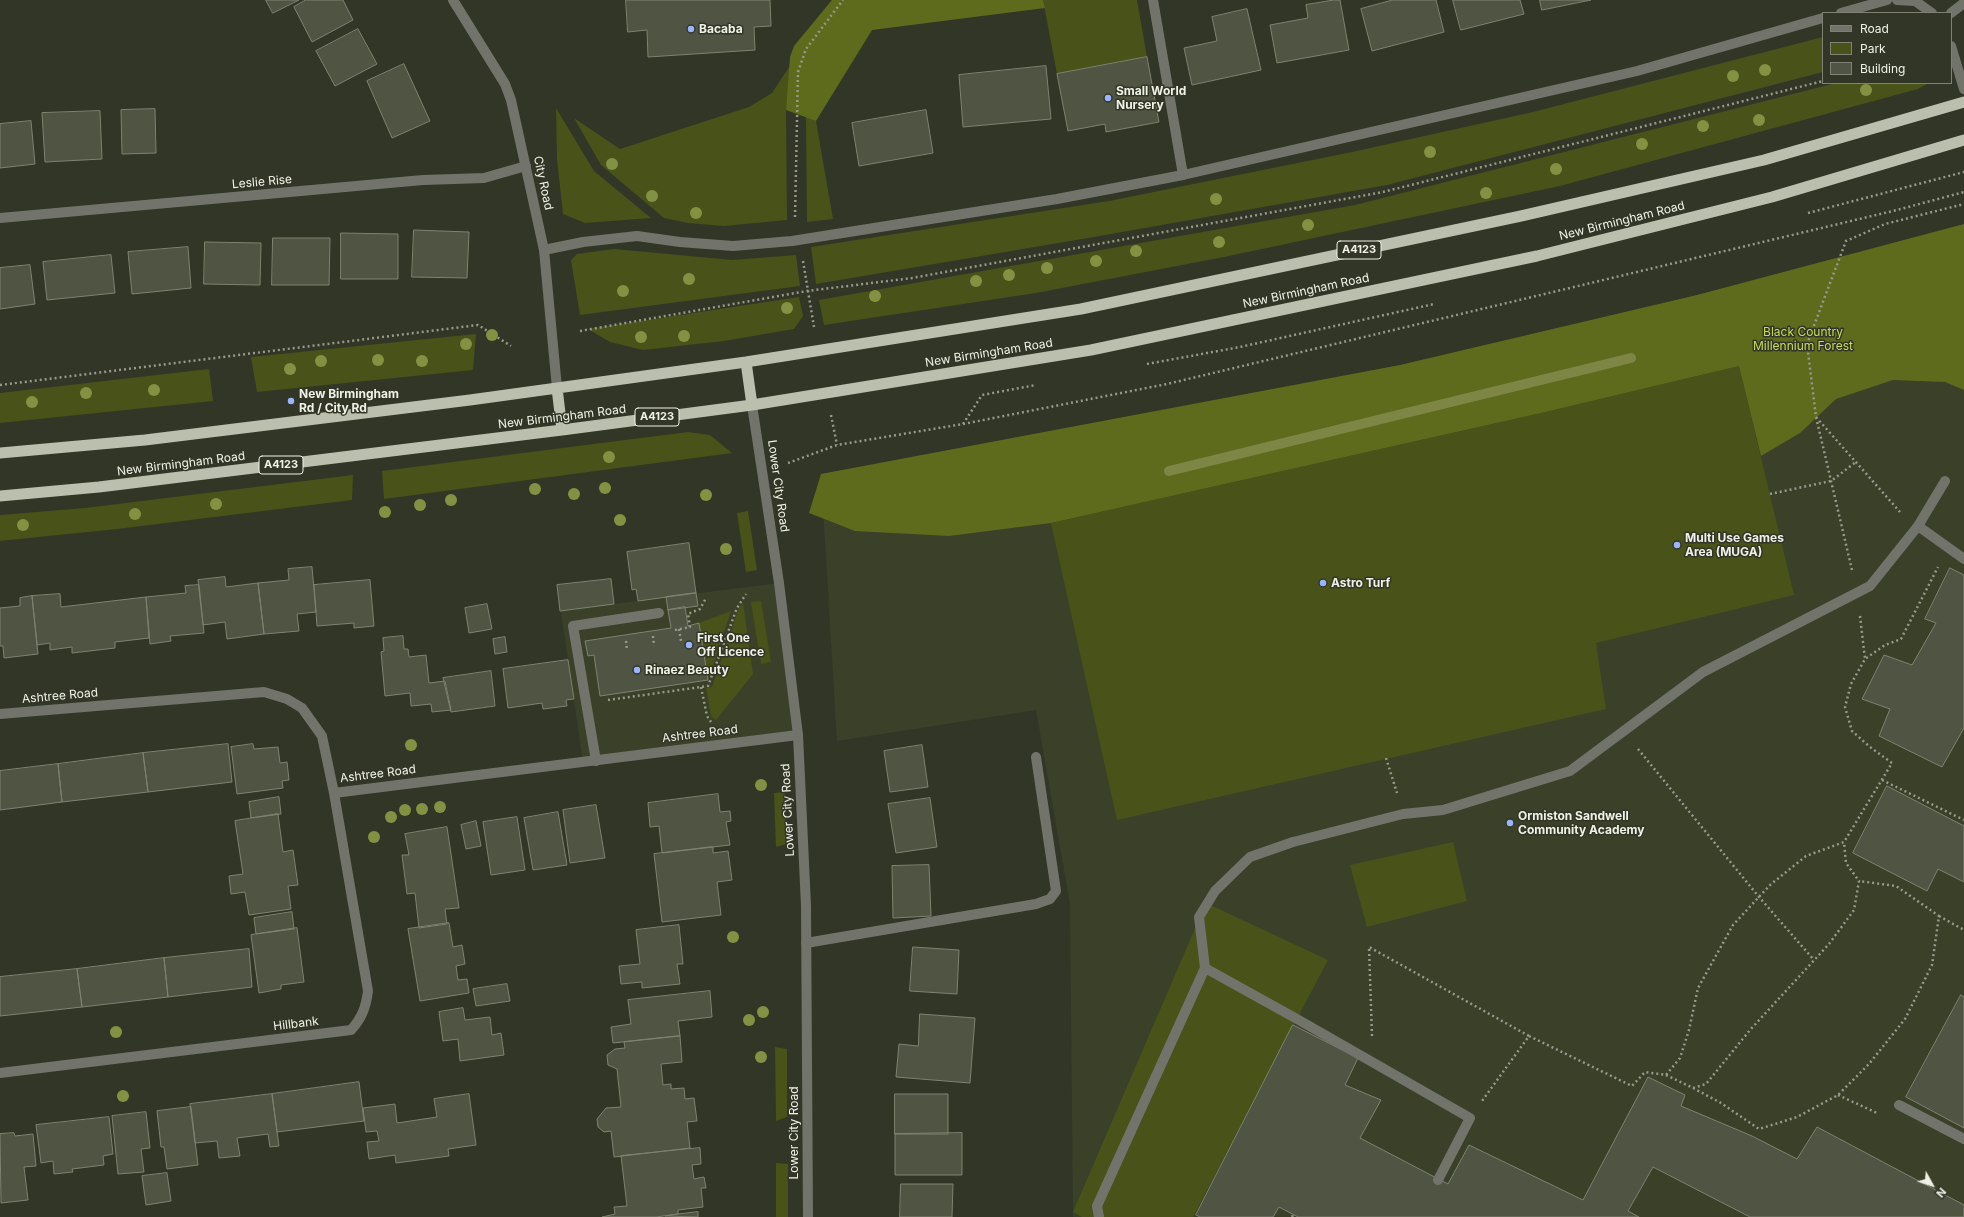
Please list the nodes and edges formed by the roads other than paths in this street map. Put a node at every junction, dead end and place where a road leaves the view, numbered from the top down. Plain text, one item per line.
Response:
1 (453, 0) edge
2 (1153, 0) edge
3 (1887, 0) edge
4 (1897, 0) edge
5 (1964, 3) edge
6 (1845, 12) edge
7 (1931, 12) edge
8 (1952, 12) edge
9 (1822, 18) edge
10 (1952, 49) edge
11 (1964, 89) edge
12 (1964, 102) edge
13 (1964, 140) edge
14 (526, 166) junction
15 (1183, 175) junction
16 (0, 218) edge
17 (544, 250) junction
18 (746, 362) junction
19 (557, 388) junction
20 (752, 405) junction
21 (562, 430) junction
22 (0, 454) edge
23 (1945, 481) dead end
24 (0, 496) edge
25 (1918, 526) junction
26 (1964, 559) edge
27 (659, 613) dead end
28 (0, 714) edge
29 (798, 735) junction
30 (1036, 757) dead end
31 (596, 760) junction
32 (334, 793) junction
33 (806, 943) junction
34 (1204, 968) junction
35 (0, 1073) edge
36 (1899, 1105) dead end
37 (1964, 1139) edge
38 (1438, 1180) dead end
39 (808, 1217) edge
40 (1099, 1217) edge

1 - 14 street, City Road
2 - 15 street
3 - 6 street
4 - 7 street
5 - 8 street
9 - 15 street
10 - 11 street
12 - 18 highway, A4123
13 - 20 highway, New Birmingham Road / A4123
14 - 16 street, Leslie Rise
14 - 17 street, City Road
15 - 17 street
17 - 19 street, City Road
18 - 19 highway, A4123
18 - 20 highway
19 - 21 highway
19 - 22 highway, A4123
20 - 21 highway, New Birmingham Road / A4123
20 - 29 street, Lower City Road
21 - 24 highway, New Birmingham Road / A4123
23 - 25 street
25 - 26 street
25 - 34 street
27 - 31 street
28 - 32 street, Ashtree Road
29 - 31 street, Ashtree Road
29 - 33 street, Lower City Road
30 - 33 street
31 - 32 street, Ashtree Road
32 - 35 street, Hillbank
33 - 39 street, Lower City Road
34 - 38 street
34 - 40 street
36 - 37 street

